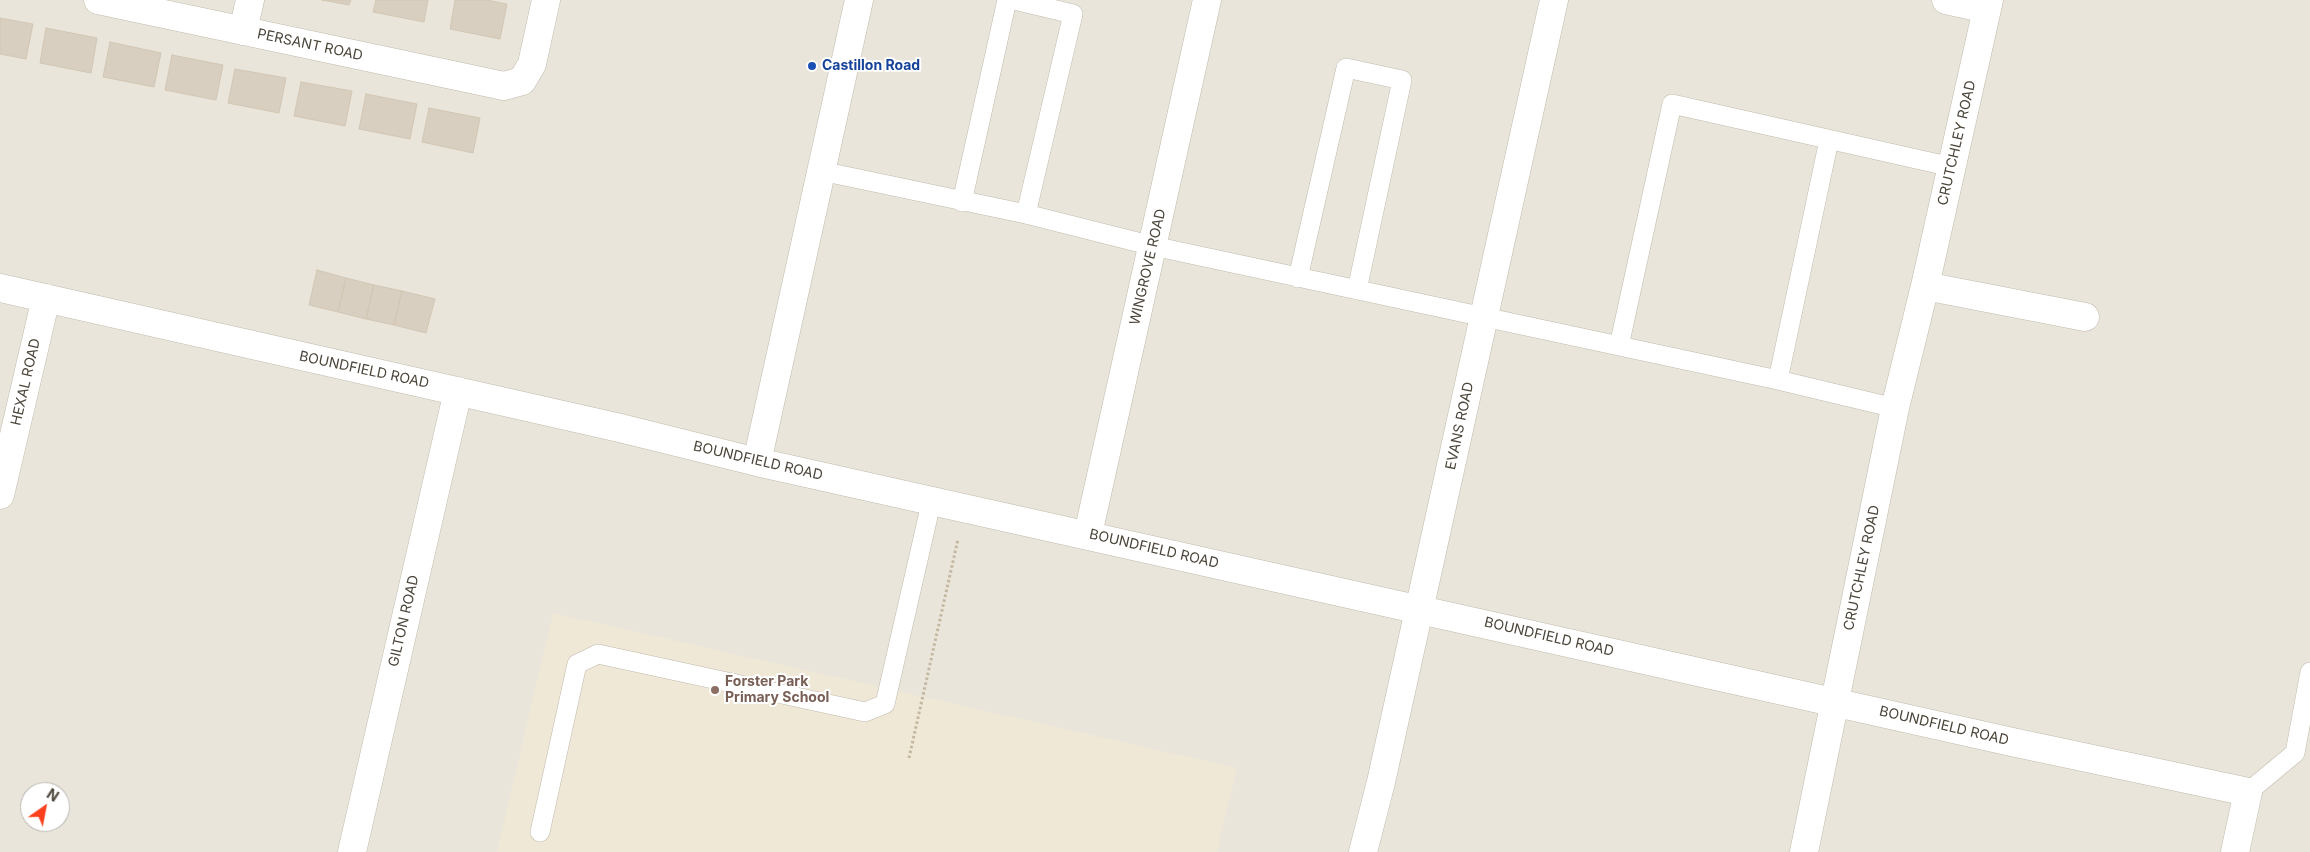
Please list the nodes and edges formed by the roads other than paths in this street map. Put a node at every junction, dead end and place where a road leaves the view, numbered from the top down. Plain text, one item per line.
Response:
1 (98, 0) edge
2 (250, 0) edge
3 (546, 0) edge
4 (859, 0) edge
5 (1007, 0) edge
6 (1014, 0) edge
7 (1207, 0) edge
8 (1554, 0) edge
9 (1946, 0) edge
10 (1988, 5) edge
11 (243, 31) junction
12 (1829, 140) junction
13 (1952, 167) junction
14 (821, 171) junction
15 (962, 202) junction
16 (1026, 214) junction
17 (1152, 246) junction
18 (1298, 278) junction
19 (1925, 286) junction
20 (0, 288) edge
21 (1357, 290) junction
22 (46, 298) junction
23 (2085, 317) dead end
24 (1483, 318) junction
25 (1619, 346) junction
26 (1778, 380) junction
27 (458, 391) junction
28 (1895, 408) junction
29 (757, 462) junction
30 (0, 495) edge
31 (932, 499) junction
32 (1088, 534) junction
33 (1420, 609) junction
34 (2310, 672) edge
35 (1833, 701) junction
36 (2306, 724) edge
37 (2248, 792) junction
38 (540, 832) dead end
39 (352, 852) edge
40 (1363, 852) edge
41 (1804, 852) edge
42 (2235, 852) edge

1 - 11 street, PERSANT ROAD
2 - 11 street
3 - 11 street, PERSANT ROAD
4 - 14 street
5 - 15 lane
6 - 16 lane
7 - 17 street, WINGROVE ROAD
8 - 24 street, EVANS ROAD
9 - 10 street
10 - 13 street, CRUTCHLEY ROAD
12 - 13 lane
12 - 25 lane
12 - 26 lane
13 - 19 street, CRUTCHLEY ROAD
14 - 15 lane
14 - 29 street
15 - 16 lane
16 - 17 lane
17 - 18 lane
17 - 32 street, WINGROVE ROAD
18 - 21 lane
18 - 21 lane
19 - 23 street
19 - 28 street, CRUTCHLEY ROAD
20 - 22 street, BOUNDFIELD ROAD
21 - 24 lane
22 - 27 street, BOUNDFIELD ROAD
22 - 30 street, HEXAL ROAD
24 - 25 lane
24 - 33 street, EVANS ROAD
25 - 26 lane
26 - 28 lane
27 - 29 street, BOUNDFIELD ROAD
27 - 39 street, GILTON ROAD
28 - 35 street, CRUTCHLEY ROAD
29 - 31 street, BOUNDFIELD ROAD
31 - 32 street, BOUNDFIELD ROAD
31 - 38 lane
32 - 33 street, BOUNDFIELD ROAD
33 - 35 street, BOUNDFIELD ROAD
33 - 40 street, EVANS ROAD
34 - 36 lane
35 - 37 street, BOUNDFIELD ROAD
35 - 41 street, CRUTCHLEY ROAD
36 - 37 lane
37 - 42 street

